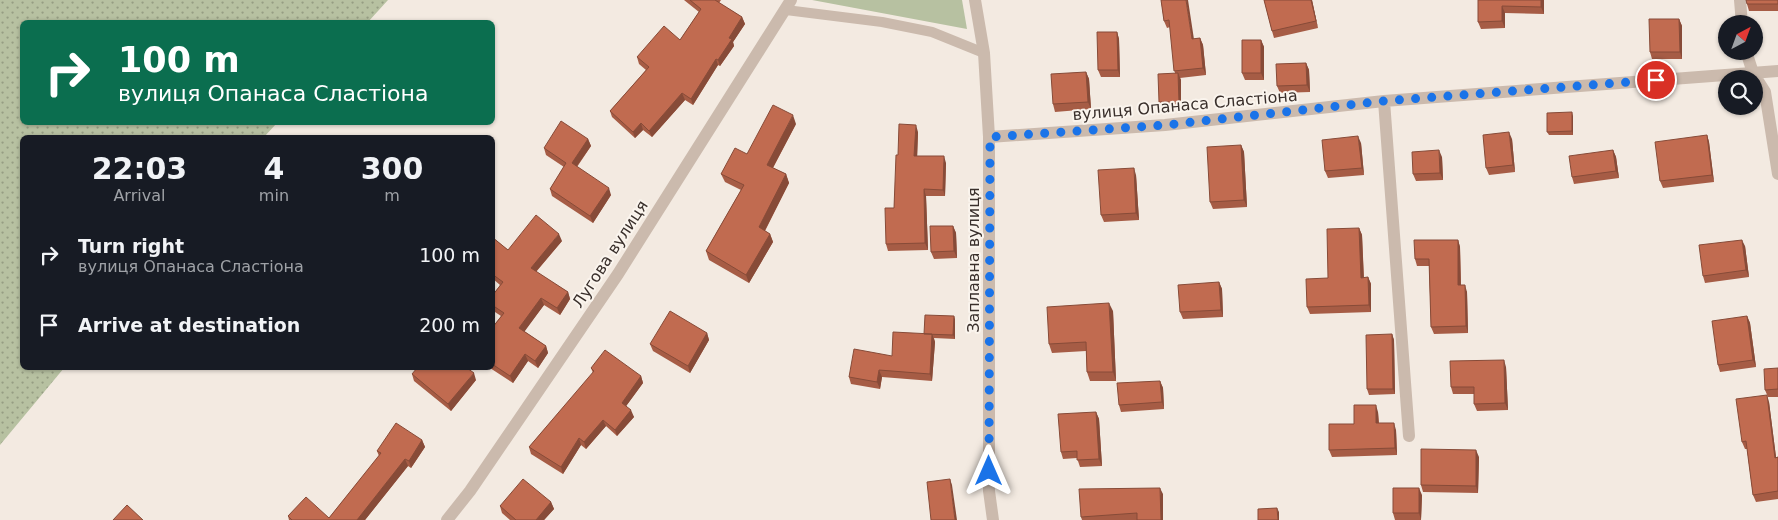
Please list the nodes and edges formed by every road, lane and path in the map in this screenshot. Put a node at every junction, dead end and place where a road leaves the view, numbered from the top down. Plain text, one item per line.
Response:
1 (975, 0) edge
2 (1740, 0) edge
3 (788, 5) edge
4 (1741, 15) edge
5 (984, 53) junction
6 (1778, 71) edge
7 (1763, 72) edge
8 (1718, 76) edge
9 (1763, 89) edge
10 (1384, 101) junction
11 (990, 137) junction
12 (1778, 174) edge
13 (1409, 436) dead end
14 (447, 520) edge
15 (993, 520) edge

1 - 5 street, Заплавна вулиця
2 - 4 street
3 - 5 lane
3 - 14 street, Лугова вулиця
5 - 11 street, Заплавна вулиця
6 - 7 street, вулиця Опанаса Сластіона
8 - 10 street, вулиця Опанаса Сластіона
9 - 12 street
10 - 11 street, вулиця Опанаса Сластіона
10 - 13 street
11 - 15 street, Заплавна вулиця

